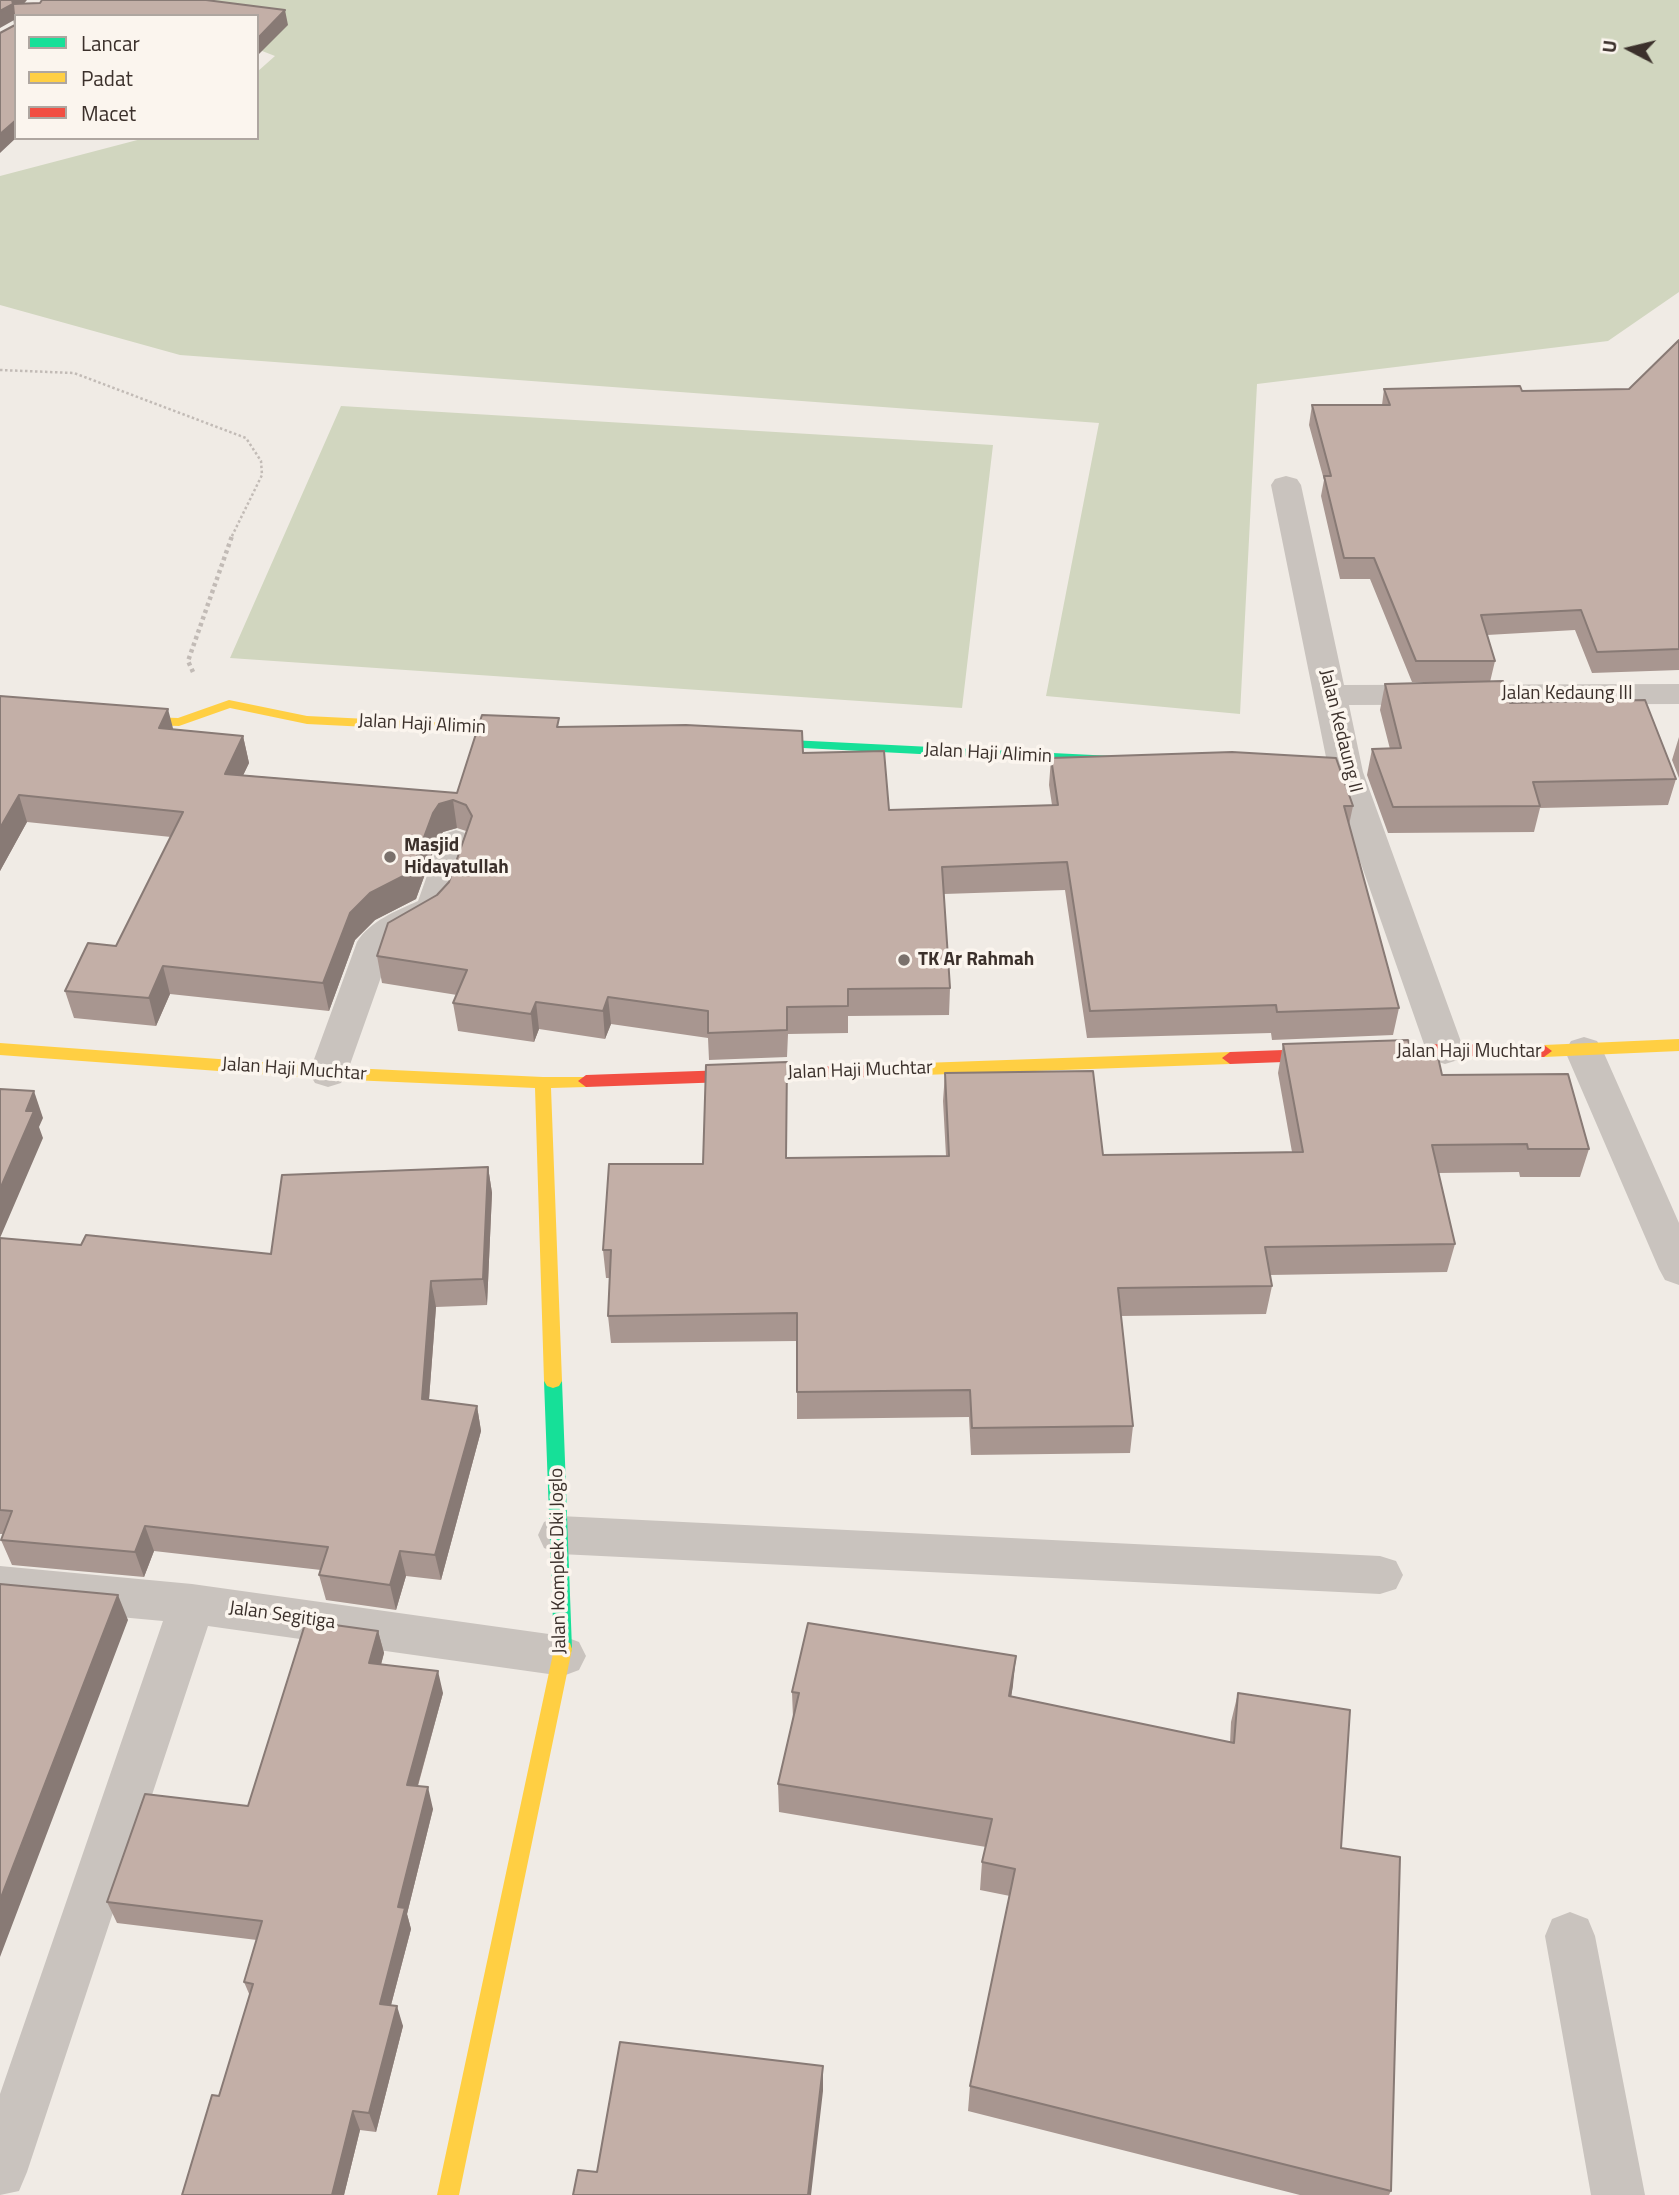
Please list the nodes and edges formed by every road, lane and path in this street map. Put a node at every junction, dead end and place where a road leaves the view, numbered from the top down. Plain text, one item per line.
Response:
1 (0, 370) edge
2 (1286, 485) dead end
3 (1679, 694) edge
4 (1329, 695) junction
5 (229, 704) junction
6 (106, 719) edge
7 (543, 732) edge
8 (737, 741) edge
9 (1125, 761) edge
10 (456, 842) dead end
11 (1679, 1045) edge
12 (0, 1049) edge
13 (1446, 1050) junction
14 (1584, 1051) junction
15 (328, 1073) junction
16 (543, 1083) junction
17 (1679, 1269) edge
18 (560, 1535) junction
19 (1380, 1575) dead end
20 (0, 1586) edge
21 (192, 1604) junction
22 (563, 1656) junction
23 (1570, 1936) dead end
24 (0, 2172) edge
25 (448, 2195) edge
26 (1618, 2195) edge

1 - 5 path
2 - 4 street, Jalan Kedaung II
3 - 4 street, Jalan Kedaung III
4 - 13 street, Jalan Kedaung II
5 - 6 street
5 - 7 street, Jalan Haji Alimin
8 - 9 street, Jalan Haji Alimin
10 - 15 street
11 - 14 street, Jalan Haji Muchtar
12 - 15 street, Jalan Haji Muchtar
13 - 14 street, Jalan Haji Muchtar
13 - 16 street, Jalan Haji Muchtar
14 - 17 street
15 - 16 street, Jalan Haji Muchtar
16 - 18 street, Jalan Komplek Dki Joglo
18 - 19 street
18 - 22 street, Jalan Komplek Dki Joglo
20 - 21 street, Jalan Segitiga
21 - 22 street, Jalan Segitiga
21 - 24 street
22 - 25 street, Jalan Komplek Dki Joglo
23 - 26 street

